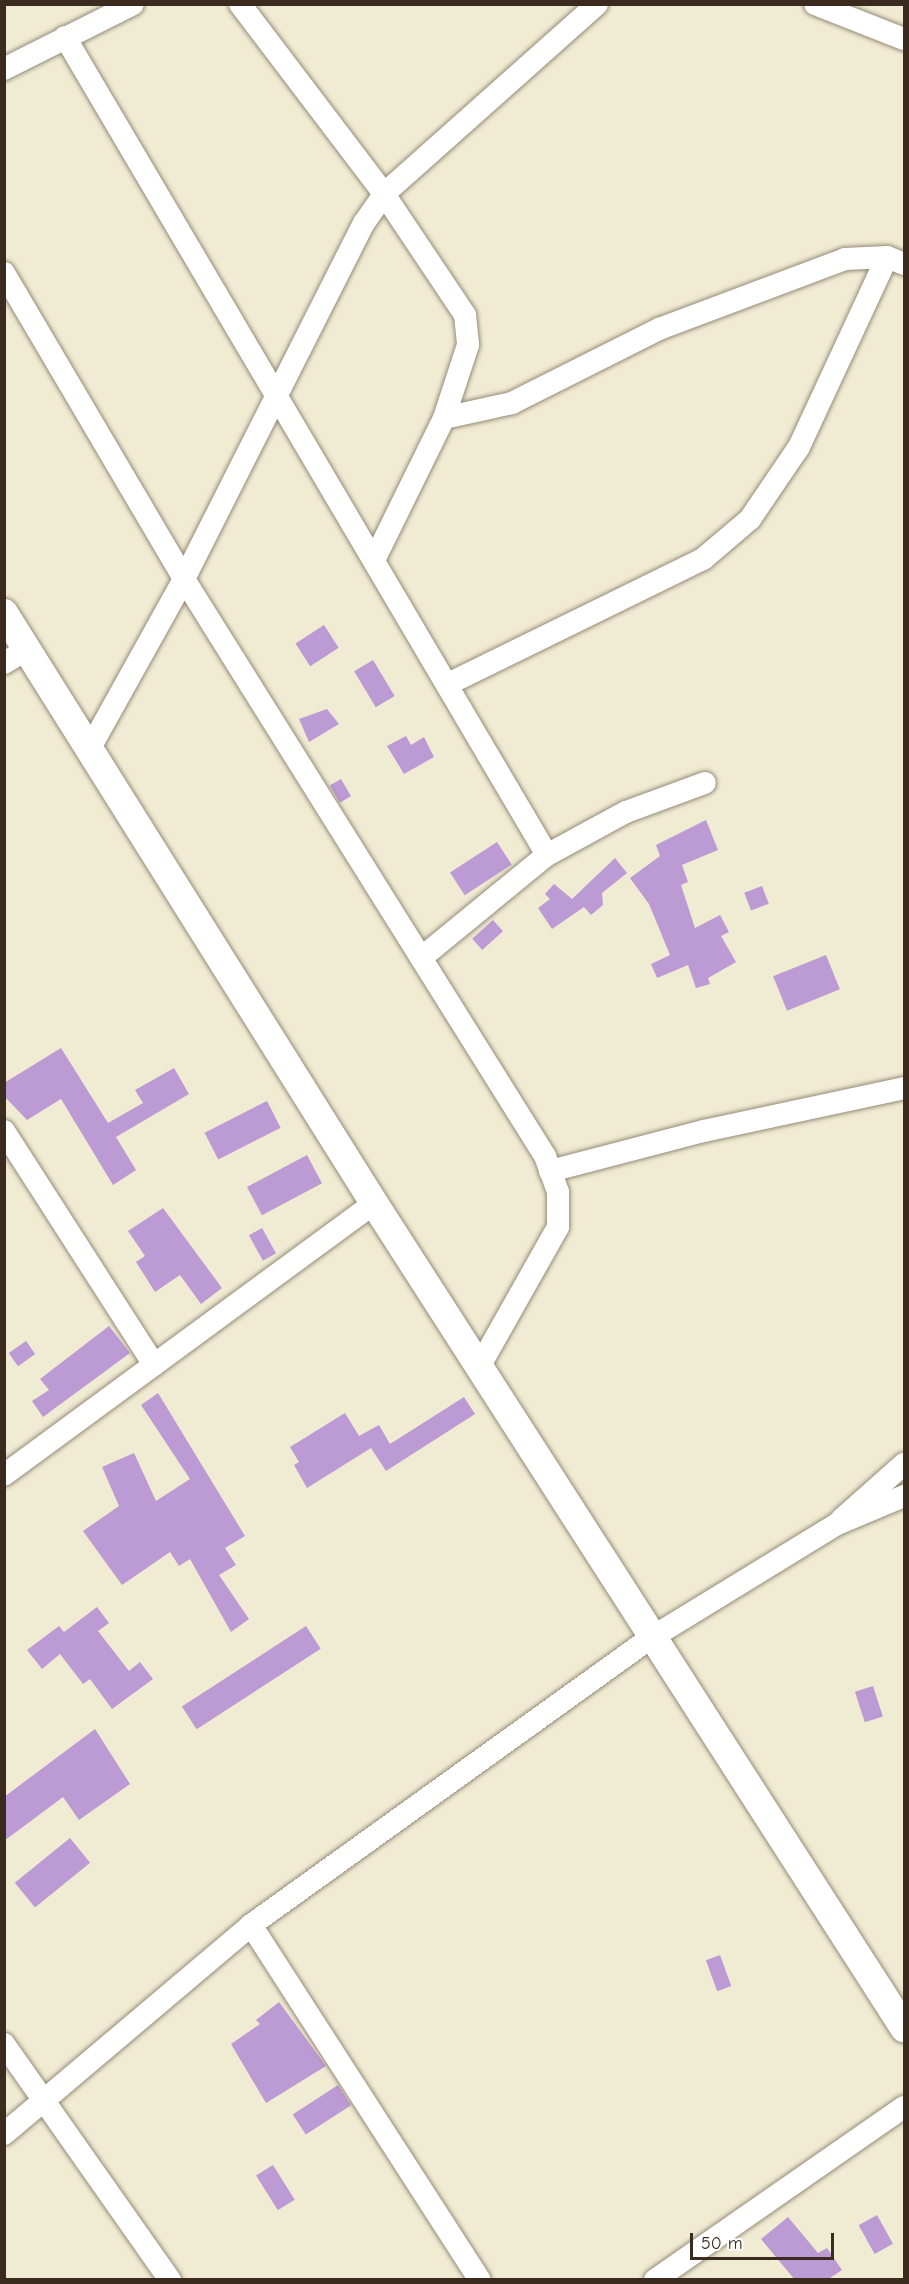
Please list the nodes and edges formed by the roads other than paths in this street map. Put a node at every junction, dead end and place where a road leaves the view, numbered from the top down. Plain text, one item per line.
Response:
1 (133, 4) edge
2 (240, 4) edge
3 (815, 4) edge
4 (587, 9) edge
5 (65, 37) junction
6 (904, 39) edge
7 (4, 69) edge
8 (384, 194) junction
9 (896, 260) edge
10 (4, 273) edge
11 (275, 391) junction
12 (444, 418) junction
13 (374, 560) junction
14 (184, 579) junction
15 (4, 614) edge
16 (16, 656) edge
17 (448, 684) junction
18 (90, 748) junction
19 (705, 783) dead end
20 (547, 855) junction
21 (421, 958) junction
22 (904, 1088) edge
23 (4, 1131) edge
24 (550, 1171) junction
25 (374, 1203) junction
26 (154, 1365) junction
27 (478, 1367) junction
28 (904, 1464) edge
29 (4, 1475) edge
30 (880, 1480) junction
31 (901, 1505) edge
32 (837, 1524) junction
33 (651, 1638) junction
34 (251, 1925) junction
35 (904, 2028) edge
36 (8, 2056) edge
37 (44, 2098) junction
38 (904, 2107) edge
39 (4, 2134) edge
40 (170, 2280) edge
41 (480, 2280) edge
42 (655, 2280) edge

1 - 5 street
2 - 8 street
3 - 6 street
4 - 8 street
5 - 7 street
5 - 11 street
8 - 11 street
8 - 12 street
9 - 12 street
9 - 17 street
10 - 14 street
11 - 13 street
11 - 14 street
12 - 13 street
13 - 17 street
14 - 18 street
14 - 21 street
15 - 16 street
16 - 18 street
17 - 20 street
18 - 25 street
19 - 20 street
20 - 21 street
21 - 24 street
22 - 24 street
23 - 26 street
24 - 27 street
25 - 26 street
25 - 27 street
26 - 29 street
27 - 33 street
28 - 30 street
30 - 31 street
30 - 32 street
31 - 32 street
32 - 33 street
33 - 34 street
33 - 35 street
34 - 37 street
34 - 41 street
36 - 37 street
37 - 39 street
37 - 40 street
38 - 42 street

